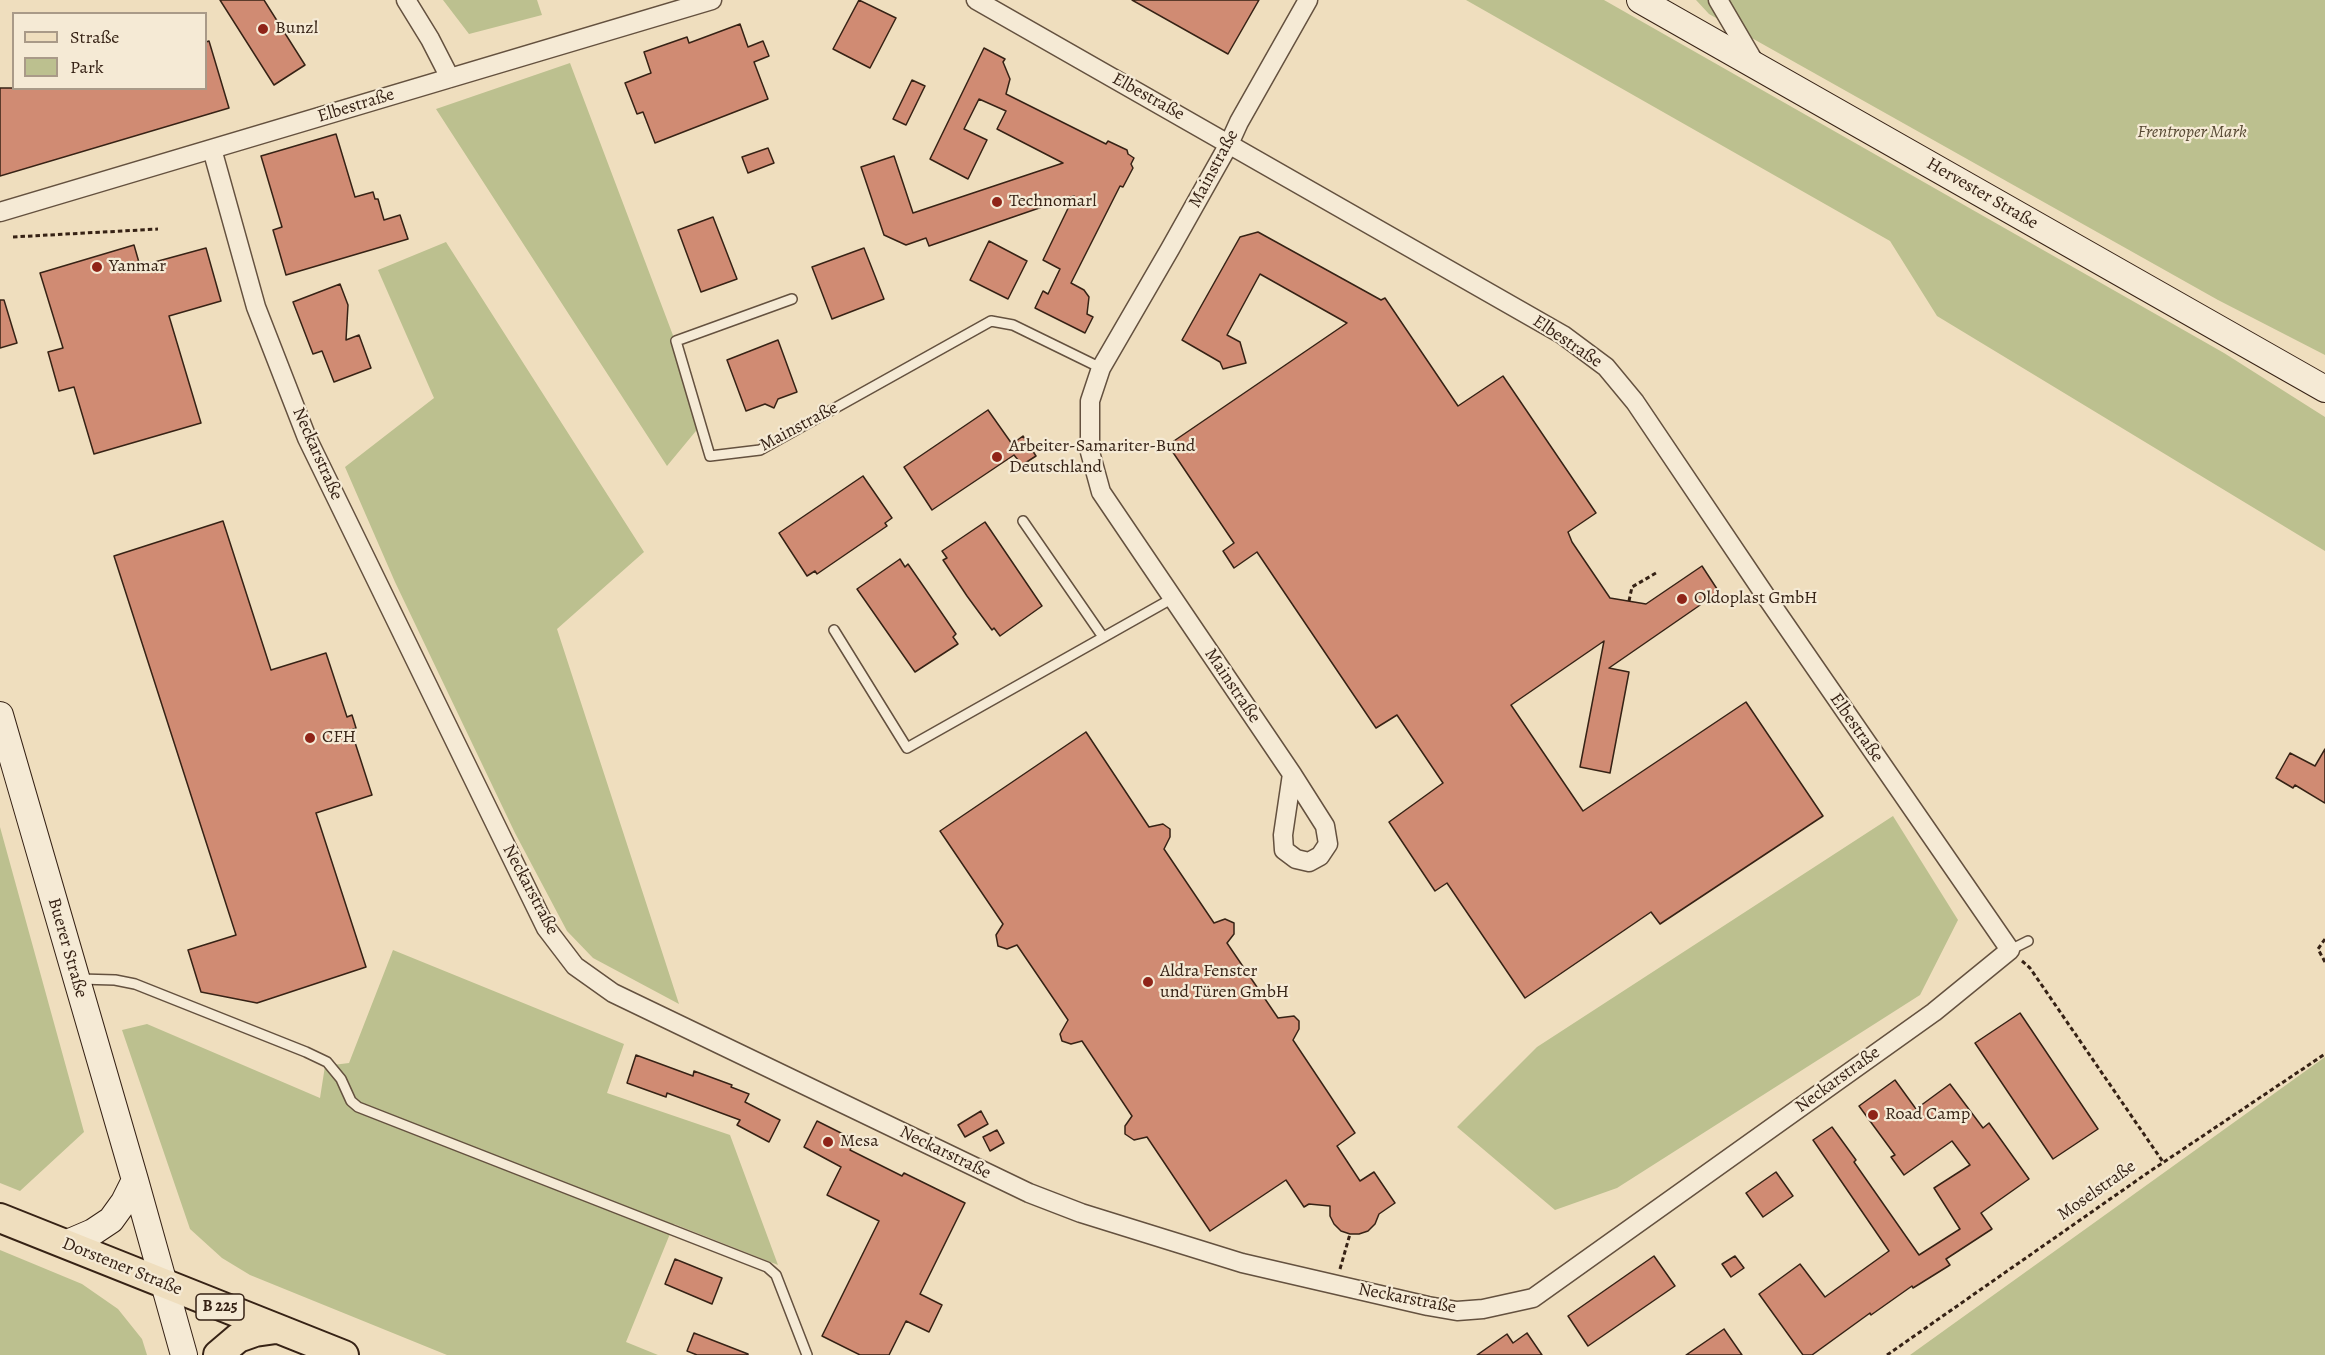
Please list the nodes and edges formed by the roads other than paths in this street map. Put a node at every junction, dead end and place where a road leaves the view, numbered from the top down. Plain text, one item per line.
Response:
1 (406, 0) edge
2 (712, 0) edge
3 (976, 0) edge
4 (1308, 0) edge
5 (1640, 0) edge
6 (1718, 0) edge
7 (1756, 65) junction
8 (450, 78) junction
9 (1229, 144) junction
10 (212, 149) junction
11 (0, 212) edge
12 (792, 299) dead end
13 (1101, 368) junction
14 (2325, 388) edge
15 (1023, 521) dead end
16 (1173, 598) junction
17 (834, 630) dead end
18 (1103, 637) junction
19 (0, 715) edge
20 (1292, 774) dead end
21 (2028, 940) dead end
22 (2010, 950) junction
23 (76, 979) junction
24 (135, 1180) junction
25 (0, 1218) edge
26 (65, 1244) junction
27 (164, 1284) junction
28 (276, 1329) junction
29 (184, 1355) edge
30 (218, 1355) edge
31 (344, 1355) edge
32 (807, 1355) edge

1 - 8 street
2 - 8 street, Elbestraße
3 - 9 street, Elbestraße
4 - 9 street, Mainstraße
5 - 7 main road, Hervester Straße
6 - 7 street
7 - 14 main road, Hervester Straße
8 - 10 street, Elbestraße
9 - 13 street, Mainstraße
9 - 22 street, Elbestraße
10 - 11 street, Elbestraße
10 - 22 street, Neckarstraße
12 - 13 lane, Mainstraße
13 - 16 street, Mainstraße
15 - 18 lane
16 - 18 lane
16 - 20 street, Mainstraße
17 - 18 lane
19 - 23 main road, Buerer Straße
21 - 22 lane
23 - 24 main road, Buerer Straße
23 - 32 lane
24 - 26 main road
24 - 27 main road, Buerer Straße
25 - 26 main road, Dorstener Straße / B 225
26 - 27 main road, Dorstener Straße / B 225
27 - 28 main road, Dorstener Straße / B 225
27 - 29 main road, Buerer Straße
28 - 30 main road
28 - 31 main road, Dorstener Straße / B 225

